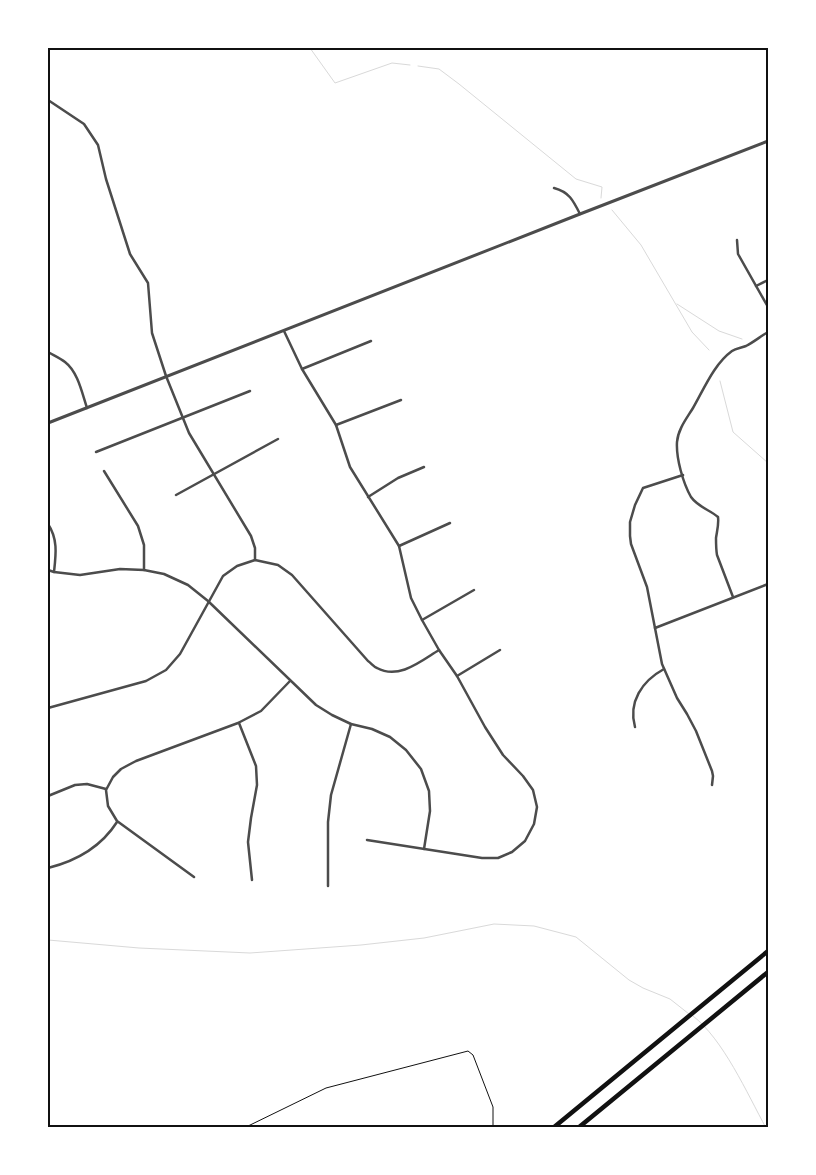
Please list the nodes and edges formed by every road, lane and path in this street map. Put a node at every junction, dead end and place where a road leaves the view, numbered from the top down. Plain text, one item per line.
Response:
1 (48, 100) edge
2 (768, 141) edge
3 (554, 188) dead end
4 (580, 214) junction
5 (737, 240) dead end
6 (768, 280) edge
7 (756, 286) junction
8 (768, 307) edge
9 (284, 331) junction
10 (768, 332) edge
11 (371, 340) dead end
12 (48, 352) edge
13 (302, 369) junction
14 (166, 376) junction
15 (250, 391) dead end
16 (401, 400) dead end
17 (87, 408) junction
18 (183, 417) junction
19 (48, 424) edge
20 (336, 425) junction
21 (278, 438) dead end
22 (96, 452) dead end
23 (424, 467) dead end
24 (104, 471) dead end
25 (213, 473) junction
26 (683, 475) junction
27 (176, 495) dead end
28 (368, 496) junction
29 (48, 524) edge
30 (450, 524) dead end
31 (399, 546) junction
32 (255, 560) junction
33 (48, 570) edge
34 (144, 570) junction
35 (54, 572) junction
36 (768, 584) edge
37 (474, 590) dead end
38 (733, 598) junction
39 (208, 601) junction
40 (422, 620) junction
41 (655, 628) junction
42 (439, 650) junction
43 (500, 650) dead end
44 (664, 669) junction
45 (457, 676) junction
46 (290, 681) junction
47 (48, 708) edge
48 (238, 722) junction
49 (351, 724) junction
50 (635, 727) dead end
51 (712, 785) dead end
52 (106, 790) junction
53 (48, 796) edge
54 (117, 821) junction
55 (367, 840) dead end
56 (424, 849) junction
57 (48, 868) edge
58 (194, 877) dead end
59 (252, 880) dead end
60 (328, 886) dead end
61 (768, 951) edge
62 (768, 972) edge
63 (244, 1128) edge
64 (493, 1128) edge
65 (553, 1128) edge
66 (578, 1128) edge

1 - 14 street
2 - 4 street
3 - 4 street
4 - 9 street
5 - 7 street
6 - 7 street
7 - 8 street
9 - 13 street
9 - 14 street
10 - 26 street
11 - 13 street
12 - 17 street
13 - 20 street
14 - 17 street
14 - 18 street
15 - 18 street
16 - 20 street
17 - 19 street
18 - 22 street
18 - 25 street
20 - 28 street
21 - 25 street
23 - 28 street
24 - 34 street
25 - 27 street
25 - 32 street
26 - 38 street
26 - 41 street
28 - 31 street
29 - 35 street
30 - 31 street
31 - 40 street
32 - 39 street
32 - 42 street
33 - 35 street
34 - 35 street
34 - 39 street
36 - 38 street
37 - 40 street
38 - 41 street
39 - 46 street
39 - 47 street
40 - 42 street
41 - 44 street
42 - 45 street
43 - 45 street
44 - 50 street
44 - 51 street
45 - 56 street
46 - 48 street
46 - 49 street
48 - 52 street
48 - 59 street
49 - 56 street
49 - 60 street
52 - 53 street
52 - 54 street
54 - 57 street
54 - 58 street
55 - 56 street
61 - 65 main road
62 - 66 main road
63 - 64 path

